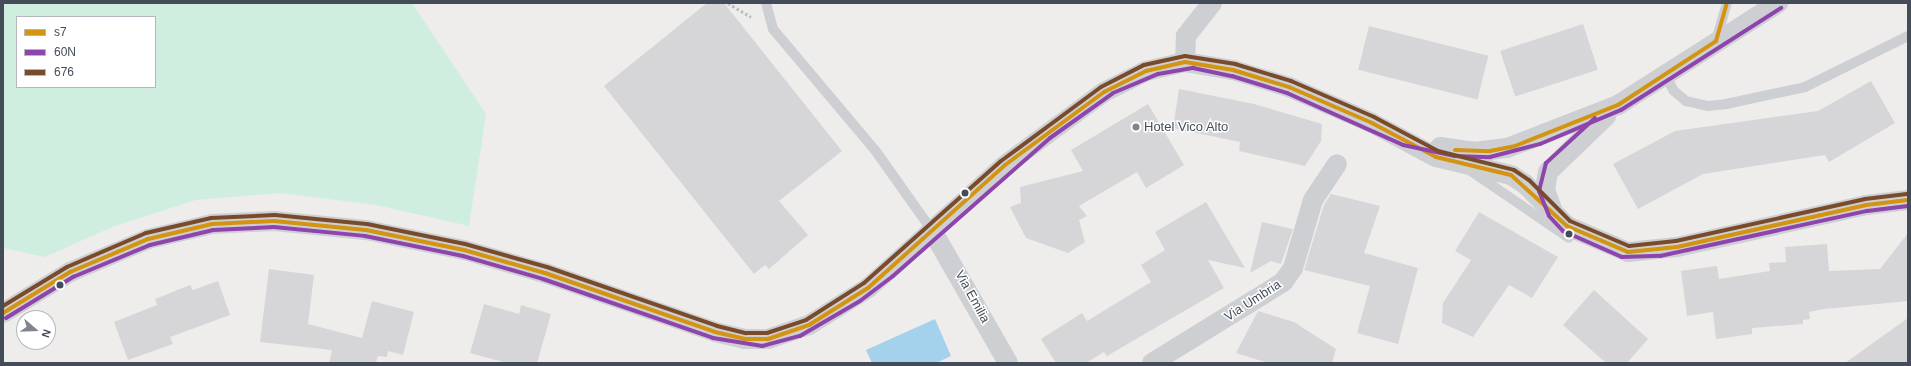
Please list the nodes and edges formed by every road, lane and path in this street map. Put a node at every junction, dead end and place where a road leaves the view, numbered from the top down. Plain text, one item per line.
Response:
1 (766, 3) edge
2 (1212, 3) edge
3 (1727, 3) edge
4 (1778, 3) edge
5 (1908, 36) edge
6 (1716, 41) junction
7 (1185, 62) junction
8 (1664, 75) junction
9 (1618, 105) junction
10 (1404, 139) junction
11 (1337, 164) dead end
12 (1462, 164) junction
13 (1908, 200) edge
14 (1554, 213) junction
15 (933, 232) junction
16 (1612, 247) junction
17 (3, 313) edge
18 (1008, 363) edge
19 (1152, 363) edge

1 - 15 lane
2 - 7 street
3 - 6 lane
4 - 6 street
5 - 8 lane
6 - 8 street
7 - 10 street
7 - 15 street
8 - 9 street
9 - 10 street
9 - 14 street
10 - 12 street
11 - 19 street, Via Umbria
12 - 14 street
12 - 16 lane
13 - 16 street
14 - 16 street
15 - 17 street
15 - 18 street, Via Emilia

